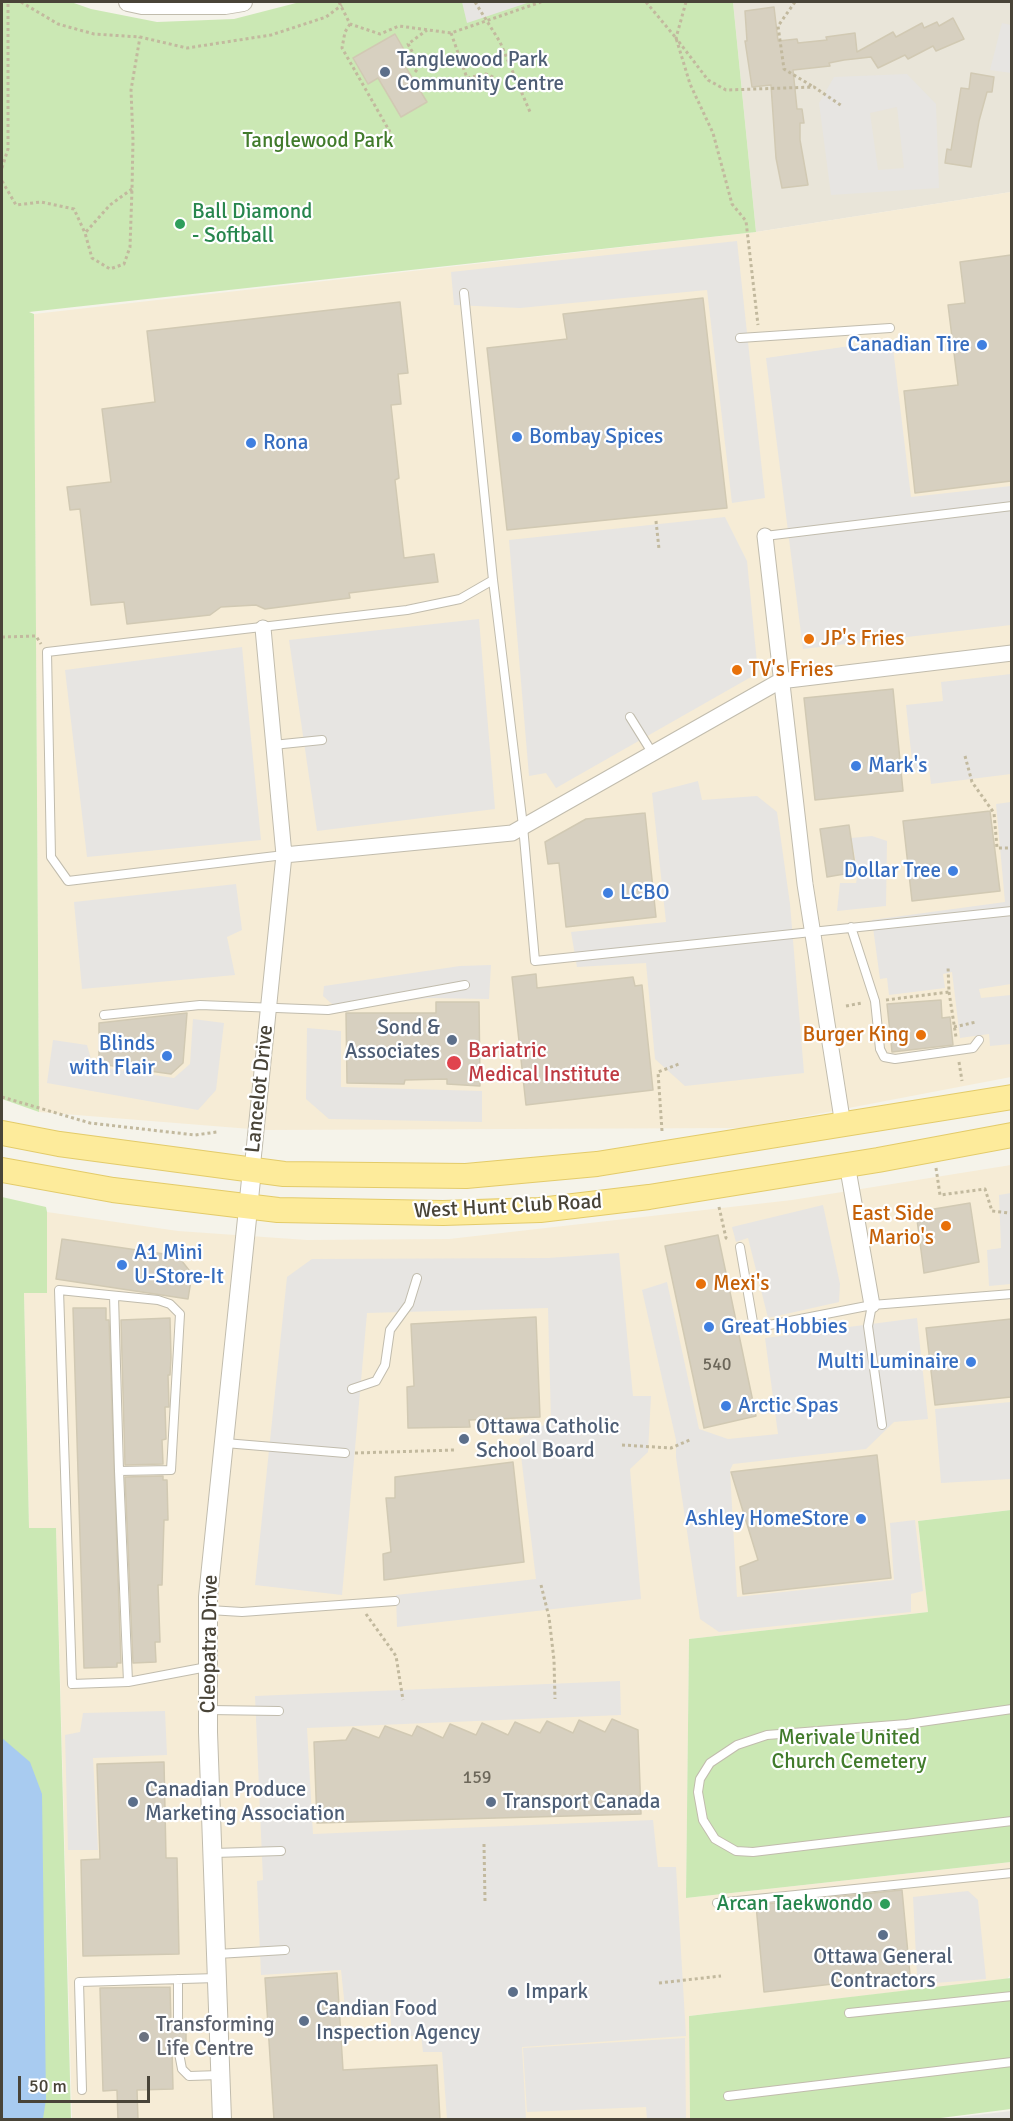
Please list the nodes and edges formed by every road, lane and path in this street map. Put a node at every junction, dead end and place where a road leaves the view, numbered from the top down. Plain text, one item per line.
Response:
1 (8, 2) edge
2 (21, 2) edge
3 (128, 2) edge
4 (243, 2) edge
5 (475, 2) edge
6 (541, 2) edge
7 (646, 2) edge
8 (686, 2) edge
9 (795, 2) edge
10 (340, 3) edge
11 (487, 20) junction
12 (350, 24) junction
13 (427, 30) junction
14 (451, 33) junction
15 (140, 37) junction
16 (676, 38) junction
17 (415, 72) dead end
18 (495, 78) dead end
19 (814, 87) junction
20 (842, 106) dead end
21 (530, 112) dead end
22 (390, 132) dead end
23 (2, 168) edge
24 (2, 181) edge
25 (132, 189) junction
26 (85, 233) junction
27 (464, 293) dead end
28 (890, 328) dead end
29 (758, 337) junction
30 (740, 338) dead end
31 (1011, 506) edge
32 (656, 521) dead end
33 (765, 536) joint
34 (659, 549) dead end
35 (493, 580) junction
36 (263, 628) junction
37 (2, 637) edge
38 (47, 652) junction
39 (1011, 653) edge
40 (780, 681) junction
41 (630, 717) dead end
42 (322, 740) dead end
43 (273, 745) junction
44 (653, 754) junction
45 (965, 756) dead end
46 (523, 826) junction
47 (1011, 848) edge
48 (284, 855) junction
49 (1011, 911) edge
50 (851, 927) junction
51 (812, 931) junction
52 (948, 966) dead end
53 (465, 985) dead end
54 (875, 1001) junction
55 (846, 1006) dead end
56 (269, 1007) junction
57 (104, 1015) dead end
58 (976, 1022) dead end
59 (954, 1027) dead end
60 (979, 1040) dead end
61 (679, 1064) dead end
62 (2, 1097) edge
63 (1011, 1097) edge
64 (843, 1125) junction
65 (662, 1131) dead end
66 (217, 1132) dead end
67 (2, 1133) edge
68 (1011, 1135) edge
69 (847, 1164) junction
70 (936, 1166) dead end
71 (2, 1170) edge
72 (252, 1170) junction
73 (717, 1200) dead end
74 (249, 1206) junction
75 (1009, 1214) dead end
76 (740, 1247) joint
77 (417, 1278) dead end
78 (1011, 1294) edge
79 (114, 1296) junction
80 (872, 1305) junction
81 (352, 1389) dead end
82 (882, 1425) dead end
83 (692, 1439) dead end
84 (225, 1443) junction
85 (622, 1445) dead end
86 (455, 1450) dead end
87 (345, 1453) joint
88 (119, 1471) junction
89 (541, 1585) dead end
90 (395, 1600) dead end
91 (364, 1604) junction
92 (207, 1609) junction
93 (207, 1667) junction
94 (128, 1682) junction
95 (555, 1699) dead end
96 (403, 1700) dead end
97 (1011, 1709) edge
98 (208, 1710) junction
99 (279, 1711) dead end
100 (1011, 1821) edge
101 (484, 1844) dead end
102 (281, 1851) dead end
103 (212, 1853) junction
104 (1011, 1873) edge
105 (485, 1901) dead end
106 (717, 1903) dead end
107 (285, 1950) dead end
108 (216, 1954) junction
109 (721, 1976) dead end
110 (217, 1978) junction
111 (178, 1979) junction
112 (659, 1983) dead end
113 (1011, 1996) edge
114 (849, 2013) dead end
115 (178, 2026) dead end
116 (178, 2048) dead end
117 (1011, 2062) edge
118 (220, 2075) junction
119 (82, 2090) dead end
120 (728, 2096) dead end
121 (222, 2120) edge

1 - 23 path
2 - 15 path
3 - 4 street
5 - 11 path
6 - 11 path
7 - 16 path
8 - 16 path
9 - 19 path
10 - 12 path
10 - 15 path
11 - 14 path
11 - 21 path
12 - 13 path
12 - 22 path
13 - 14 path
13 - 17 path
14 - 18 path
15 - 25 path
16 - 19 path
16 - 29 path
19 - 20 path
24 - 26 path
25 - 26 path
25 - 26 path
27 - 35 lane
28 - 29 lane
29 - 30 lane
31 - 33 lane
32 - 34 path
33 - 40 street
35 - 36 lane
35 - 46 lane
36 - 38 lane
36 - 43 street, Lancelot Drive
37 - 38 path
38 - 48 lane
39 - 40 street
40 - 44 street
40 - 51 street
41 - 44 lane
42 - 43 lane
43 - 48 street, Lancelot Drive
44 - 46 street
45 - 47 path
46 - 48 street
46 - 51 lane
48 - 56 street, Lancelot Drive
49 - 50 lane
50 - 51 lane
50 - 54 lane
51 - 64 street
52 - 54 path
53 - 56 lane
54 - 55 path
54 - 60 lane
56 - 57 lane
56 - 72 street, Lancelot Drive
58 - 59 path
61 - 65 path
62 - 66 path
63 - 64 main road, West Hunt Club Road
64 - 69 main road
64 - 72 main road, West Hunt Club Road
67 - 72 main road, West Hunt Club Road
68 - 69 main road, West Hunt Club Road
69 - 74 main road, West Hunt Club Road
69 - 80 street
70 - 75 path
71 - 74 main road, West Hunt Club Road
72 - 74 street, Cleopatra Drive
73 - 76 path
74 - 84 street, Cleopatra Drive
76 - 80 lane
77 - 81 lane
78 - 80 lane
79 - 88 lane
79 - 88 lane
79 - 94 lane
80 - 82 lane
83 - 85 path
84 - 87 lane
84 - 92 street, Cleopatra Drive
86 - 87 path
88 - 94 lane
89 - 95 path
90 - 91 lane
91 - 92 lane
91 - 96 path
92 - 93 street, Cleopatra Drive
93 - 94 lane
93 - 98 street, Cleopatra Drive
97 - 100 lane
98 - 99 lane
98 - 103 street, Cleopatra Drive
101 - 105 path
102 - 103 lane
103 - 108 street, Cleopatra Drive
104 - 106 lane
107 - 108 lane
108 - 110 street, Cleopatra Drive
109 - 112 path
110 - 111 lane
110 - 118 street, Cleopatra Drive
111 - 115 lane
111 - 119 lane
113 - 114 lane
116 - 118 lane
117 - 120 lane
118 - 121 street, Cleopatra Drive

